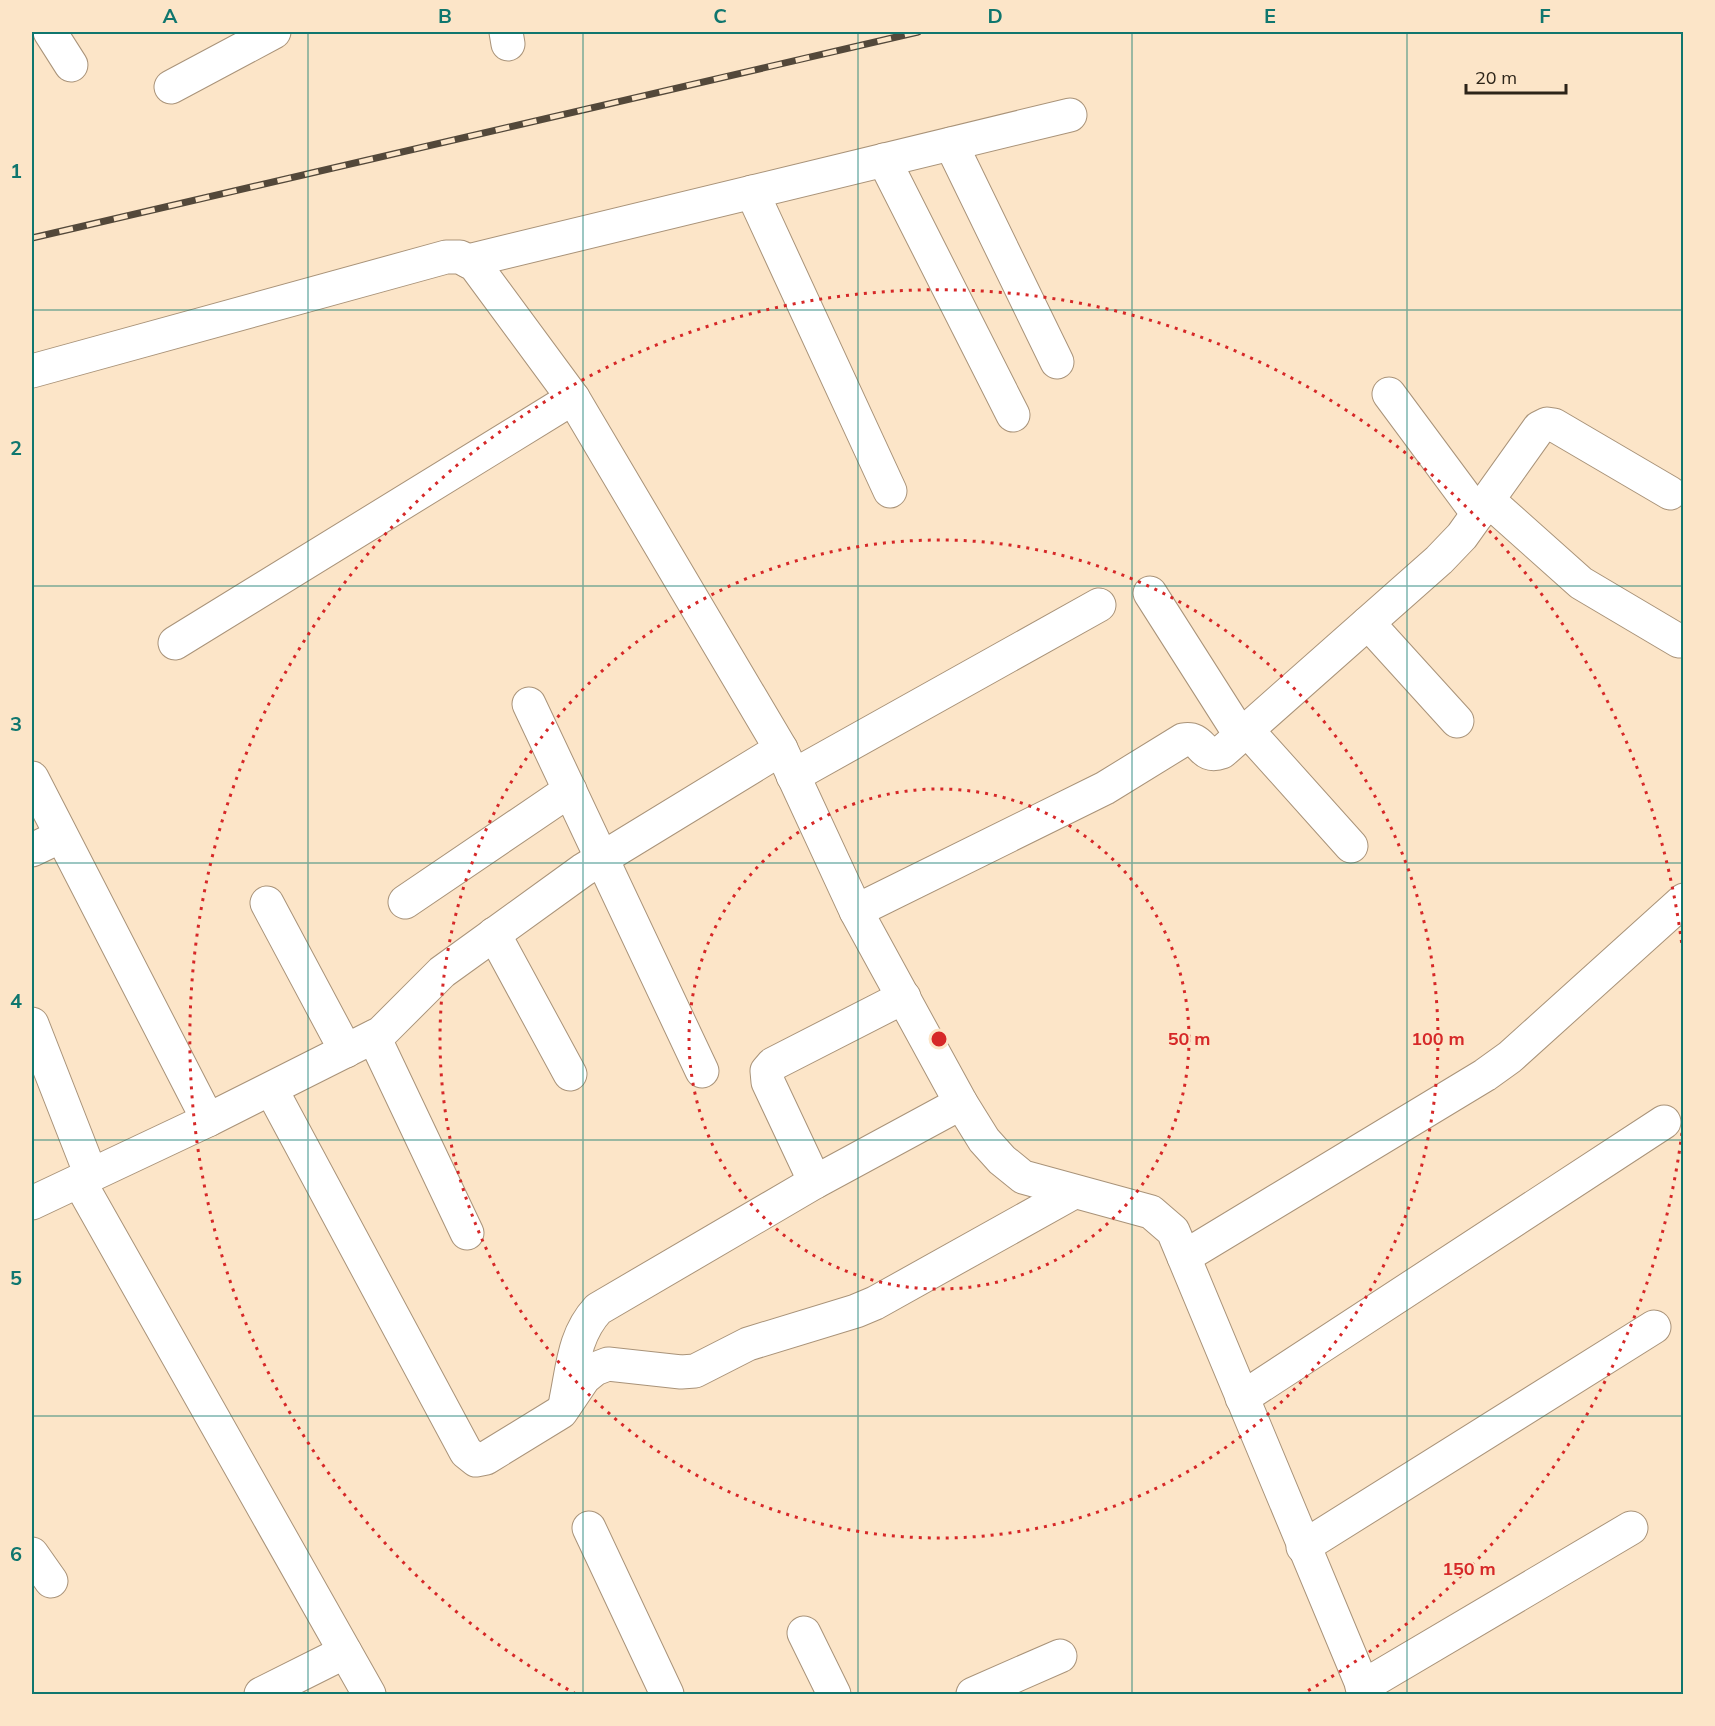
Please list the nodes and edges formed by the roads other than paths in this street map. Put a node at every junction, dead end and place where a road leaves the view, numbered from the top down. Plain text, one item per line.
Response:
1 (50, 32) edge
2 (274, 32) edge
3 (71, 65) dead end
4 (171, 87) dead end
5 (1070, 116) dead end
6 (951, 144) junction
7 (884, 160) junction
8 (752, 192) junction
9 (468, 261) junction
10 (1057, 362) dead end
11 (32, 371) edge
12 (1389, 394) dead end
13 (573, 398) junction
14 (1013, 415) dead end
15 (890, 491) dead end
16 (1670, 493) dead end
17 (1483, 507) junction
18 (1150, 593) dead end
19 (1099, 605) dead end
20 (1368, 623) junction
21 (1679, 641) dead end
22 (175, 643) dead end
23 (529, 704) dead end
24 (1457, 721) dead end
25 (1244, 733) junction
26 (787, 762) junction
27 (32, 778) edge
28 (570, 790) junction
29 (61, 836) junction
30 (1351, 846) dead end
31 (32, 850) edge
32 (602, 859) junction
33 (1683, 900) edge
34 (405, 902) dead end
35 (267, 903) dead end
36 (856, 911) junction
37 (494, 934) junction
38 (904, 997) junction
39 (32, 1024) edge
40 (374, 1037) junction
41 (346, 1052) junction
42 (702, 1071) dead end
43 (570, 1074) dead end
44 (271, 1089) junction
45 (961, 1103) junction
46 (208, 1120) junction
47 (1664, 1122) dead end
48 (85, 1178) junction
49 (815, 1182) junction
50 (1074, 1192) junction
51 (32, 1203) edge
52 (467, 1233) dead end
53 (1184, 1257) junction
54 (1654, 1327) dead end
55 (1242, 1398) junction
56 (564, 1407) junction
57 (589, 1528) dead end
58 (1630, 1528) dead end
59 (1303, 1547) junction
60 (32, 1554) edge
61 (51, 1581) dead end
62 (804, 1633) dead end
63 (345, 1652) junction
64 (1059, 1656) dead end
65 (1364, 1691) edge
66 (261, 1695) edge
67 (369, 1695) edge
68 (668, 1695) edge
69 (834, 1695) edge
70 (973, 1695) edge

1 - 3 street
2 - 4 street
5 - 6 street
6 - 7 street
6 - 10 street
7 - 8 street
7 - 14 street
8 - 9 street
8 - 15 street
9 - 11 street
9 - 13 street
12 - 17 street
13 - 22 street
13 - 26 street
16 - 17 street
17 - 20 street
17 - 21 street
18 - 25 street
19 - 26 street
20 - 24 street
20 - 25 street
23 - 28 street
25 - 30 street
25 - 36 street
26 - 32 street
26 - 36 street
27 - 29 street
28 - 32 street
28 - 34 street
29 - 31 street
29 - 46 street
32 - 37 street
32 - 42 street
33 - 53 street
35 - 41 street
36 - 38 street
37 - 40 street
37 - 43 street
38 - 45 street
38 - 49 street
39 - 48 street
40 - 41 street
40 - 52 street
41 - 44 street
44 - 46 street
44 - 56 street
45 - 49 street
45 - 50 street
46 - 48 street
47 - 55 street
48 - 51 street
48 - 63 street
49 - 56 street
50 - 53 street
50 - 56 street
53 - 55 street
54 - 59 street
55 - 59 street
57 - 68 street
58 - 65 street
59 - 65 street
60 - 61 street
62 - 69 street
63 - 66 street
63 - 67 street
64 - 70 street

